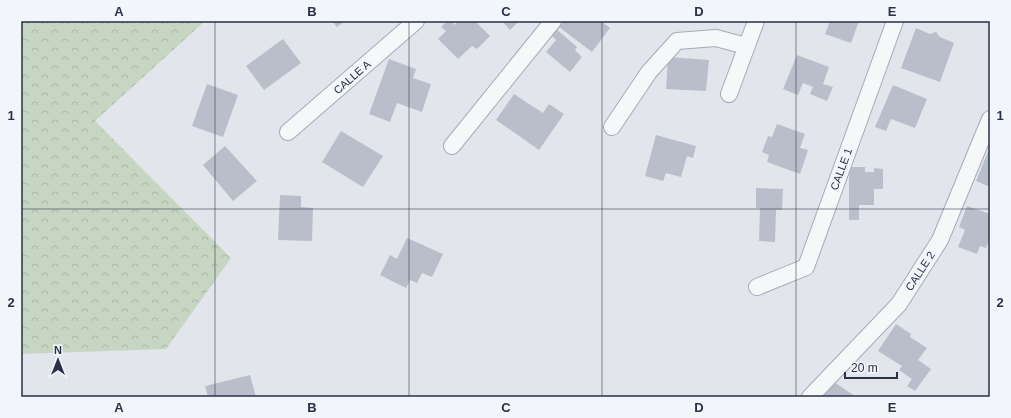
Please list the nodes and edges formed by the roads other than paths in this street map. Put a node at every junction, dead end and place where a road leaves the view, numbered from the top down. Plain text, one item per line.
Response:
1 (416, 21) edge
2 (553, 21) edge
3 (756, 21) edge
4 (895, 21) edge
5 (746, 46) junction
6 (729, 94) dead end
7 (990, 120) edge
8 (612, 127) dead end
9 (288, 132) dead end
10 (452, 146) dead end
11 (757, 287) dead end
12 (810, 397) edge

1 - 9 street, CALLE A
2 - 10 street
3 - 5 street
4 - 11 street, CALLE 1
5 - 6 street
5 - 8 street
7 - 12 street, CALLE 2

